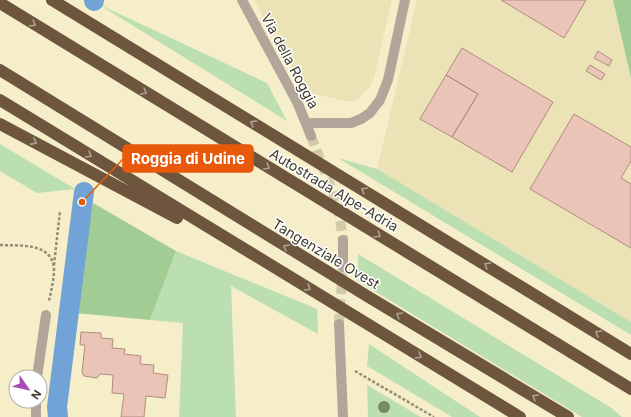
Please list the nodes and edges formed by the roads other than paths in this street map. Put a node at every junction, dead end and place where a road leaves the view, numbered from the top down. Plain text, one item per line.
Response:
1 (52, 0) edge
2 (242, 0) edge
3 (405, 0) edge
4 (0, 3) edge
5 (0, 70) edge
6 (0, 100) edge
7 (307, 123) junction
8 (0, 124) edge
9 (312, 136) tunnel mouth
10 (343, 240) tunnel mouth
11 (344, 267) tunnel mouth
12 (287, 276) junction
13 (46, 315) road end
14 (339, 324) tunnel mouth
15 (631, 354) edge
16 (38, 369) edge
17 (631, 389) edge
18 (343, 417) edge
19 (520, 417) edge
20 (568, 417) edge

15 -> 1 highway, Autostrada Alpe-Adria
2 - 7 street, Via della Roggia
3 - 7 street
4 -> 17 highway, Autostrada Alpe-Adria
20 -> 5 highway, Tangenziale Ovest
6 -> 12 highway
7 - 9 street, Via della Roggia
8 -> 12 highway
10 - 11 street
12 -> 19 highway
13 - 16 street
14 - 18 street

